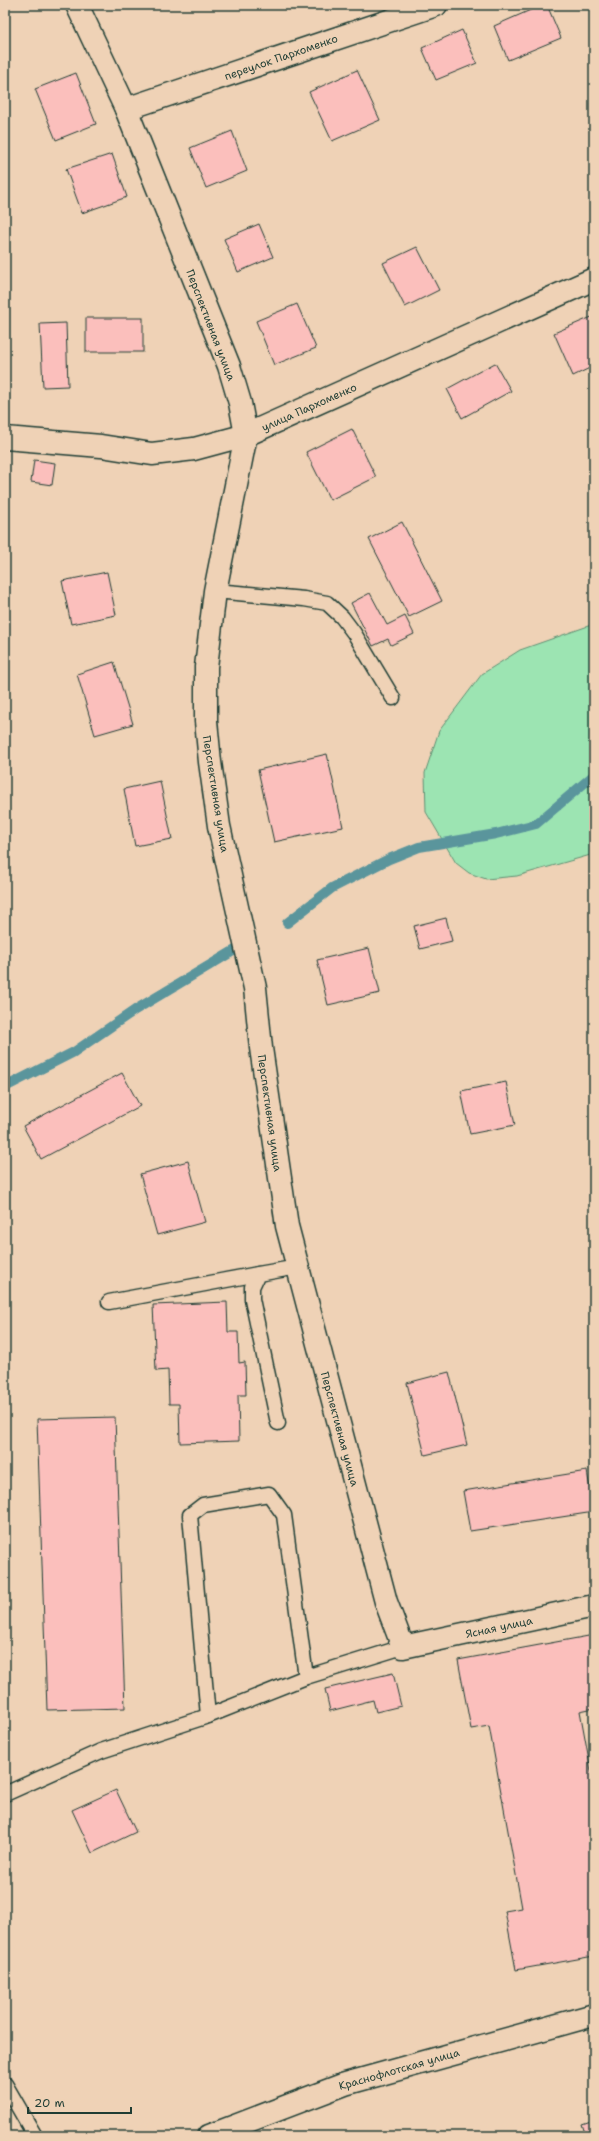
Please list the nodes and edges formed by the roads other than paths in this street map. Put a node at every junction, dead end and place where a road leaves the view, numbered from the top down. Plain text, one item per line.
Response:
1 (76, 5) edge
2 (436, 5) edge
3 (126, 109) junction
4 (594, 279) edge
5 (246, 435) junction
6 (5, 438) edge
7 (215, 591) junction
8 (393, 698) dead end
9 (298, 1267) junction
10 (258, 1274) junction
11 (109, 1302) dead end
12 (278, 1423) dead end
13 (594, 1606) edge
14 (403, 1647) junction
15 (306, 1678) junction
16 (208, 1716) junction
17 (5, 1794) edge
18 (594, 2015) edge
19 (5, 2084) edge
20 (35, 2136) edge
21 (209, 2136) edge

1 - 3 street, Перспективная улица
2 - 3 street, переулок Пархоменко
3 - 5 street, Перспективная улица
4 - 5 street, улица Пархоменко
5 - 6 street, улица Пархоменко
5 - 7 street, Перспективная улица
7 - 8 lane
7 - 9 street, Перспективная улица
9 - 10 lane
9 - 14 street, Перспективная улица
10 - 11 lane
10 - 12 lane
13 - 14 street, Ясная улица
14 - 15 lane
15 - 16 lane
15 - 16 lane
16 - 17 lane
18 - 21 street, Краснофлотская улица
19 - 20 lane

